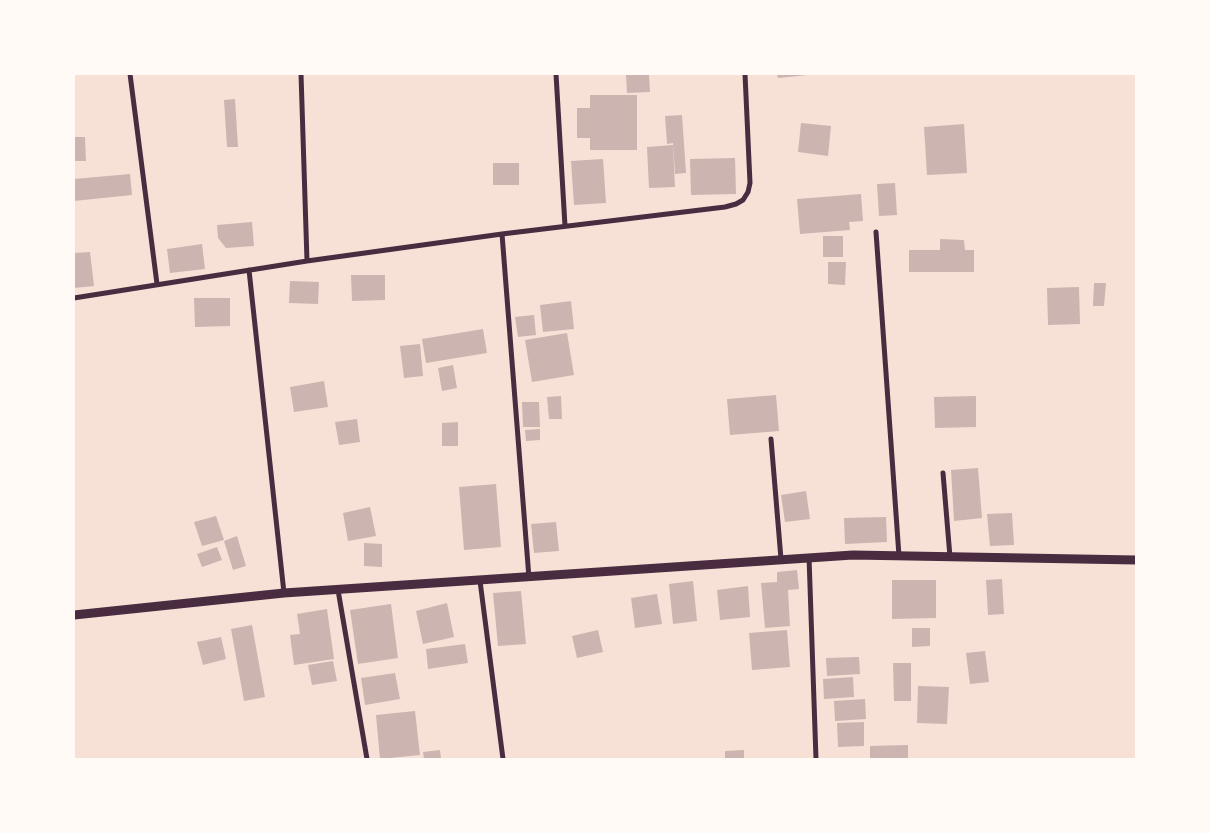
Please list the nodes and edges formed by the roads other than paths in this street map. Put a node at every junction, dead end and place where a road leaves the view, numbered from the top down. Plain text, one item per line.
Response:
1 (130, 74) edge
2 (301, 74) edge
3 (556, 74) edge
4 (745, 74) edge
5 (565, 226) junction
6 (876, 232) dead end
7 (502, 234) junction
8 (307, 261) junction
9 (249, 270) junction
10 (157, 284) junction
11 (74, 298) edge
12 (771, 439) dead end
13 (943, 474) dead end
14 (899, 556) junction
15 (808, 557) junction
16 (950, 557) junction
17 (781, 559) junction
18 (1136, 560) edge
19 (528, 578) junction
20 (480, 581) junction
21 (338, 590) junction
22 (284, 593) junction
23 (74, 615) edge
24 (367, 759) edge
25 (503, 759) edge
26 (816, 759) edge

1 - 10 street
2 - 8 street
3 - 5 street
4 - 5 street
5 - 7 street
6 - 14 street
7 - 8 street
7 - 19 street
8 - 9 street
9 - 10 street
9 - 22 street
10 - 11 street
12 - 17 street
13 - 16 street
14 - 15 street
14 - 16 street
15 - 17 street
15 - 26 street
16 - 18 street
17 - 19 street
19 - 20 street
20 - 21 street
20 - 25 street
21 - 22 street
21 - 24 street
22 - 23 street

